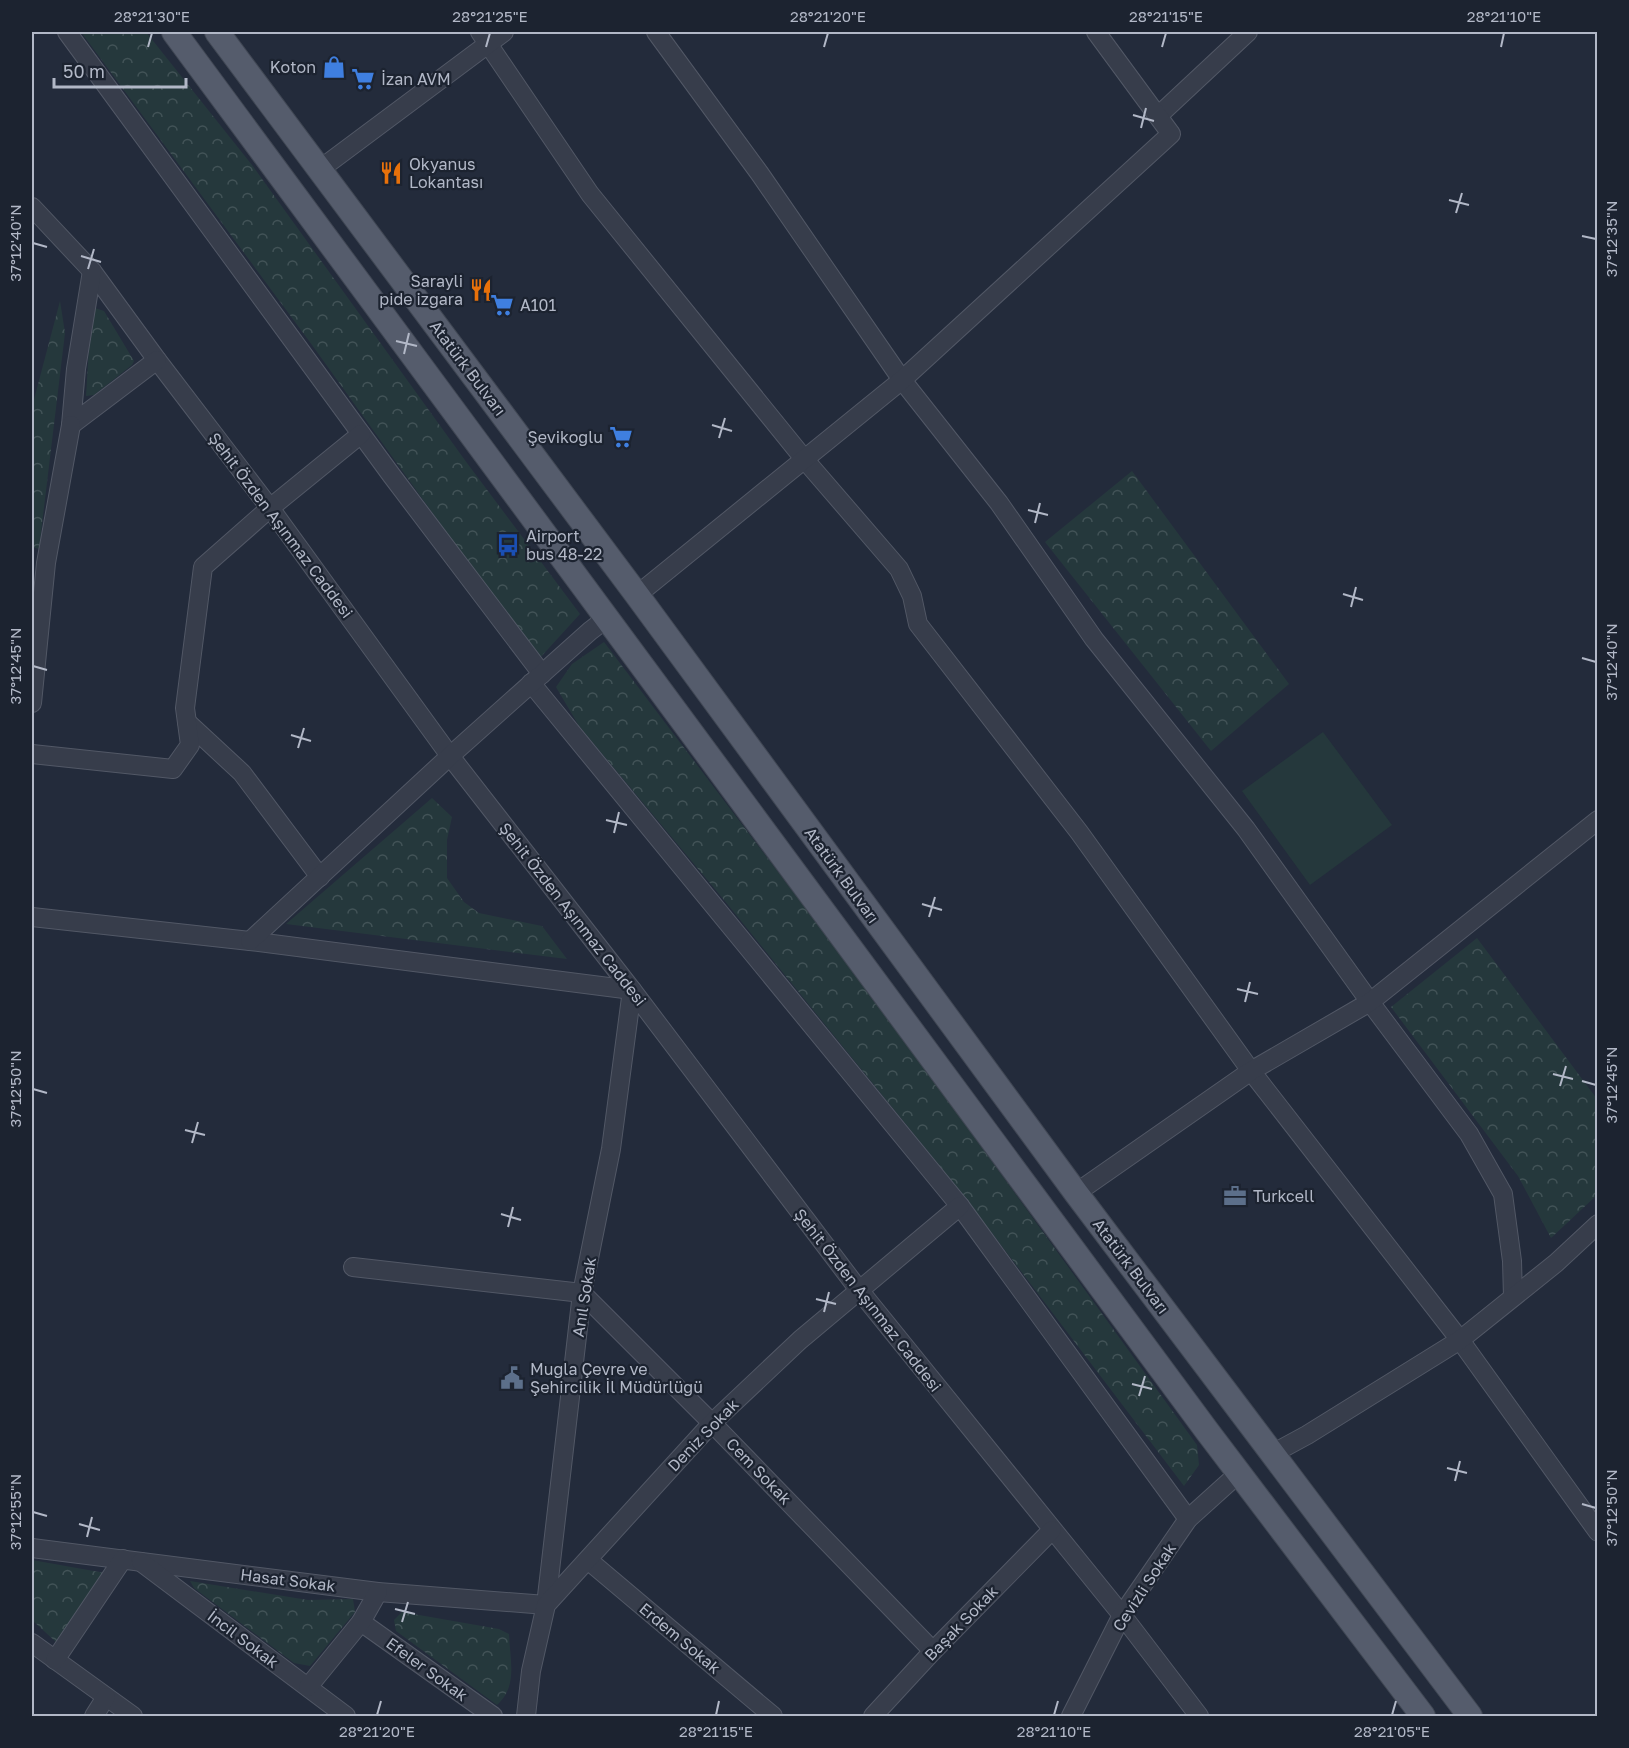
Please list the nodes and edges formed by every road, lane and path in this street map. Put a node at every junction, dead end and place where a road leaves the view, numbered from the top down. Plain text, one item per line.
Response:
1 (67, 32) edge
2 (174, 32) edge
3 (217, 32) edge
4 (504, 32) edge
5 (656, 32) edge
6 (1096, 32) edge
7 (1248, 32) edge
8 (484, 37) edge
9 (1158, 116) junction
10 (320, 170) junction
11 (32, 207) edge
12 (92, 271) junction
13 (157, 360) junction
14 (902, 380) junction
15 (71, 425) junction
16 (361, 434) junction
17 (806, 459) junction
18 (270, 508) junction
19 (39, 561) edge
20 (637, 595) junction
21 (608, 618) junction
22 (536, 678) junction
23 (32, 703) edge
24 (187, 723) junction
25 (32, 754) edge
26 (450, 756) junction
27 (1598, 820) edge
28 (320, 877) junction
29 (32, 917) edge
30 (250, 941) junction
31 (632, 990) junction
32 (1370, 1002) junction
33 (1251, 1071) junction
34 (1076, 1193) junction
35 (960, 1206) junction
36 (1598, 1224) edge
37 (353, 1267) dead end
38 (859, 1290) junction
39 (582, 1293) junction
40 (1513, 1297) junction
41 (1460, 1340) junction
42 (712, 1423) junction
43 (1272, 1454) junction
44 (1239, 1473) junction
45 (1188, 1519) junction
46 (1052, 1530) junction
47 (1598, 1532) edge
48 (32, 1548) edge
49 (131, 1560) junction
50 (588, 1560) junction
51 (378, 1592) junction
52 (546, 1605) junction
53 (1122, 1615) junction
54 (361, 1622) junction
55 (32, 1643) edge
56 (933, 1651) junction
57 (55, 1660) junction
58 (308, 1687) junction
59 (106, 1697) junction
60 (94, 1716) edge
61 (133, 1716) edge
62 (346, 1716) edge
63 (493, 1716) edge
64 (526, 1716) edge
65 (772, 1716) edge
66 (873, 1716) edge
67 (1071, 1716) edge
68 (1199, 1716) edge
69 (1423, 1716) edge
70 (1470, 1716) edge

1 - 16 street
2 - 21 main road
3 - 10 main road, Atatürk Bulvarı
4 - 8 street
5 - 14 street
6 - 9 street
7 - 9 street
8 - 10 street
8 - 17 street
9 - 14 street
10 - 20 main road, Atatürk Bulvarı
11 - 12 street, Şehit Özden Aşınmaz Caddesi
12 - 13 street, Şehit Özden Aşınmaz Caddesi
12 - 15 street
13 - 15 street
13 - 18 street, Şehit Özden Aşınmaz Caddesi
14 - 17 street
14 - 32 street
15 - 19 street
16 - 18 street
16 - 22 street
17 - 20 street
17 - 33 street
18 - 24 street
18 - 26 street, Şehit Özden Aşınmaz Caddesi
19 - 23 street
20 - 21 main road
20 - 34 main road, Atatürk Bulvarı
21 - 22 street
21 - 44 main road
22 - 26 street
22 - 35 street
24 - 25 street
24 - 28 street
26 - 28 street
26 - 31 street, Şehit Özden Aşınmaz Caddesi
27 - 32 street
28 - 30 street
29 - 30 street
30 - 31 street
31 - 38 street, Şehit Özden Aşınmaz Caddesi
31 - 39 street, Anıl Sokak
32 - 33 street
32 - 40 street
33 - 34 street
33 - 41 street
34 - 43 main road, Atatürk Bulvarı
35 - 38 street, Deniz Sokak
35 - 45 street
36 - 40 street
37 - 39 street
38 - 42 street, Deniz Sokak
38 - 46 street, Şehit Özden Aşınmaz Caddesi
39 - 42 street, Cem Sokak
39 - 52 street, Anıl Sokak
40 - 41 street
41 - 43 street
41 - 47 street
42 - 50 street, Deniz Sokak
42 - 56 street, Cem Sokak
43 - 44 main road
43 - 70 main road, Atatürk Bulvarı
44 - 45 street, Cevizli Sokak
44 - 69 main road
45 - 53 street, Cevizli Sokak
46 - 53 street, Şehit Özden Aşınmaz Caddesi
46 - 56 street, Başak Sokak
48 - 49 street, Hasat Sokak
49 - 51 street, Hasat Sokak
49 - 57 street
49 - 58 street, İncil Sokak
50 - 52 street, Deniz Sokak
50 - 65 street, Erdem Sokak
51 - 52 street, Hasat Sokak
51 - 54 street
52 - 64 street
53 - 67 street, Cevizli Sokak
53 - 68 street, Şehit Özden Aşınmaz Caddesi
54 - 58 street
54 - 63 street, Efeler Sokak
55 - 57 street
56 - 66 street, Başak Sokak
57 - 59 street
58 - 62 street, İncil Sokak
59 - 60 street
59 - 61 street

